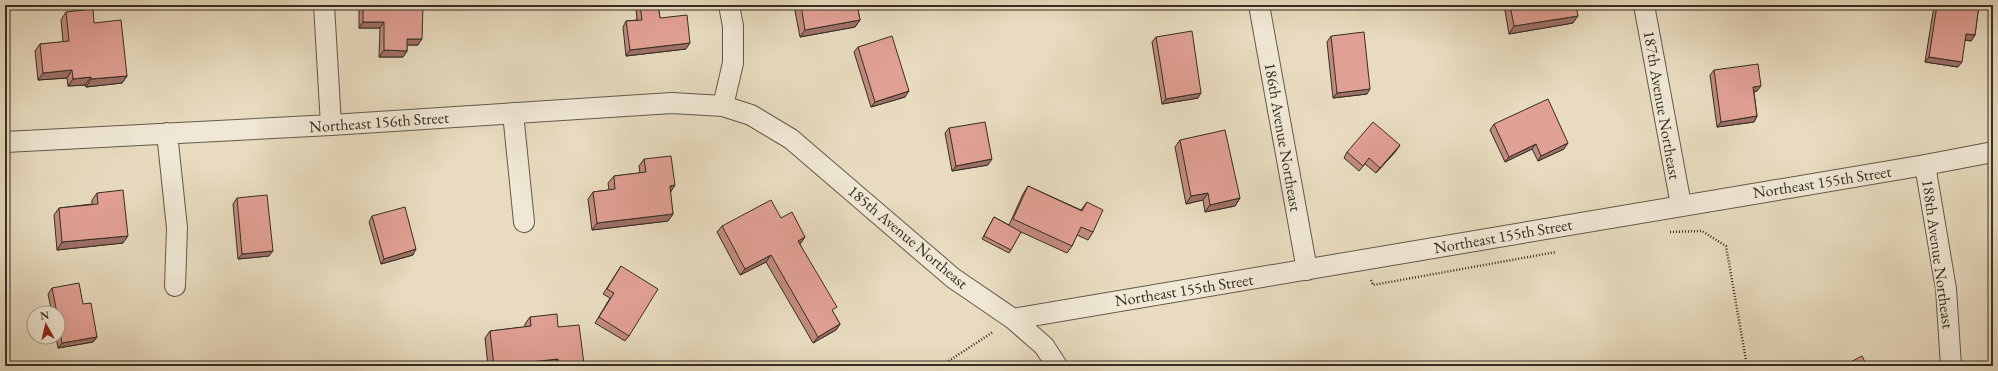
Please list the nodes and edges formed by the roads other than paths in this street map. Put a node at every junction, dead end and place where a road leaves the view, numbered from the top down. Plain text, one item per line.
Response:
1 (324, 5) edge
2 (729, 5) edge
3 (1260, 5) edge
4 (1644, 5) edge
5 (723, 106) junction
6 (513, 113) junction
7 (752, 115) joint
8 (331, 125) junction
9 (167, 133) junction
10 (5, 142) edge
11 (1993, 152) edge
12 (1925, 165) junction
13 (1681, 205) junction
14 (524, 222) dead end
15 (1307, 270) junction
16 (175, 286) dead end
17 (1013, 319) junction
18 (1057, 366) edge
19 (1951, 366) edge

1 - 8 street
2 - 5 street
3 - 15 street, 186th Avenue Northeast
4 - 13 street, 187th Avenue Northeast
5 - 6 street, Northeast 156th Street
5 - 7 street, Northeast 156th Street
6 - 8 street, Northeast 156th Street
6 - 14 street
7 - 17 street, 185th Avenue Northeast
8 - 9 street, Northeast 156th Street
9 - 10 street, Northeast 156th Street
9 - 16 street
11 - 12 street, Northeast 155th Street
12 - 13 street, Northeast 155th Street
12 - 19 street, 188th Avenue Northeast
13 - 15 street, Northeast 155th Street
15 - 17 street, Northeast 155th Street
17 - 18 street, 185th Avenue Northeast

